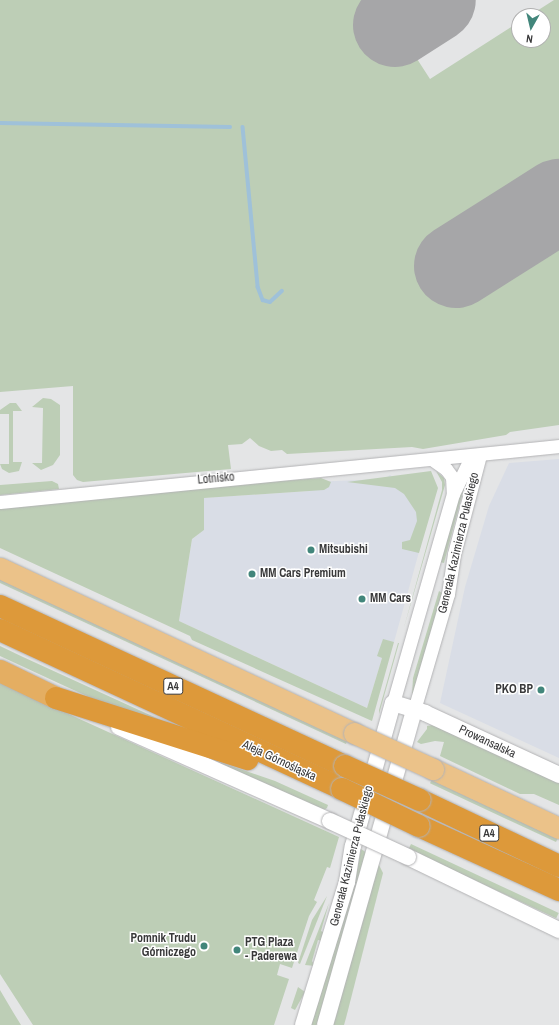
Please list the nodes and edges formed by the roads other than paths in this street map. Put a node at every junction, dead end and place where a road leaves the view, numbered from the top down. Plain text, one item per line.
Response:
1 (559, 446) edge
2 (480, 455) junction
3 (433, 460) junction
4 (454, 494) junction
5 (0, 502) edge
6 (0, 568) edge
7 (0, 606) edge
8 (0, 630) edge
9 (0, 671) edge
10 (56, 698) junction
11 (393, 703) junction
12 (414, 710) junction
13 (559, 775) edge
14 (342, 789) junction
15 (559, 828) edge
16 (559, 866) edge
17 (559, 890) edge
18 (559, 930) edge
19 (303, 1025) edge
20 (324, 1025) edge

1 - 2 street, Lotnisko
2 - 3 street, Lotnisko
2 - 4 street, Generała Kazimierza Pułaskiego
2 - 12 street, Generała Kazimierza Pułaskiego
3 - 4 street
3 - 5 street, Lotnisko
4 - 11 street, Generała Kazimierza Pułaskiego
6 - 15 main road, bridge
7 - 16 highway, A4, bridge
8 - 14 highway, Aleja Górnośląska / A4
9 - 10 highway
10 - 14 highway
10 - 18 street, bridge
11 - 12 street, Prowansalska
11 - 19 street, Generała Kazimierza Pułaskiego
12 - 13 street, Prowansalska
12 - 20 street, Generała Kazimierza Pułaskiego
14 - 17 highway, Aleja Górnośląska / A4, bridge

